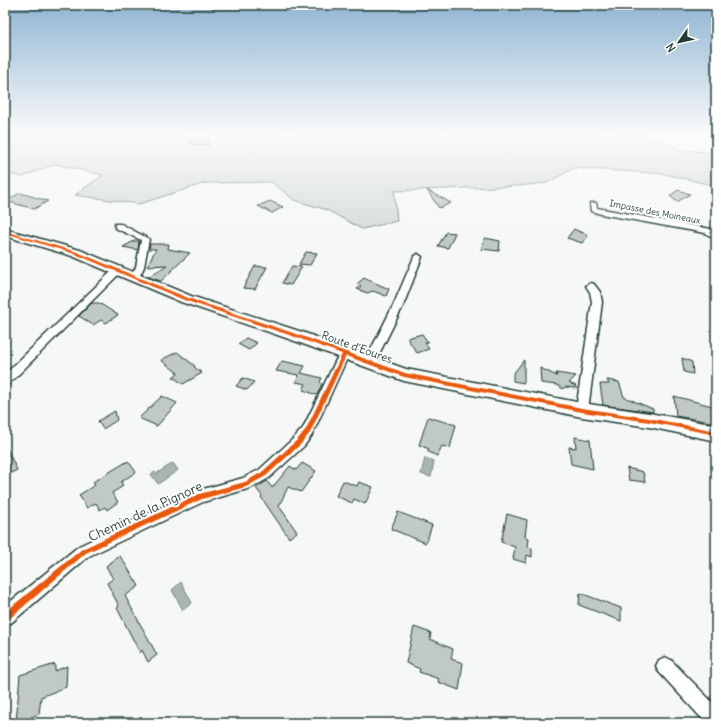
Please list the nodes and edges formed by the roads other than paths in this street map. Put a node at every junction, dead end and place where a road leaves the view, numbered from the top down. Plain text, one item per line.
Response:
1 (593, 204) dead end
2 (118, 226) dead end
3 (5, 232) edge
4 (716, 237) edge
5 (418, 256) dead end
6 (118, 270) junction
7 (135, 277) junction
8 (591, 286) dead end
9 (344, 354) junction
10 (369, 363) junction
11 (5, 381) edge
12 (582, 410) junction
13 (716, 433) edge
14 (5, 617) edge
15 (664, 666) dead end
16 (716, 720) edge

1 - 4 street, Impasse des Moineaux
2 - 7 street
3 - 6 street, Route d'Eoures
5 - 10 street
6 - 7 street, Route d'Eoures
6 - 11 street
7 - 9 street, Route d'Eoures
8 - 12 street
9 - 10 street, Route d'Eoures
9 - 14 street, Chemin de la Pignore
10 - 12 street, Route d'Eoures
12 - 13 street, Route d'Eoures
15 - 16 street

